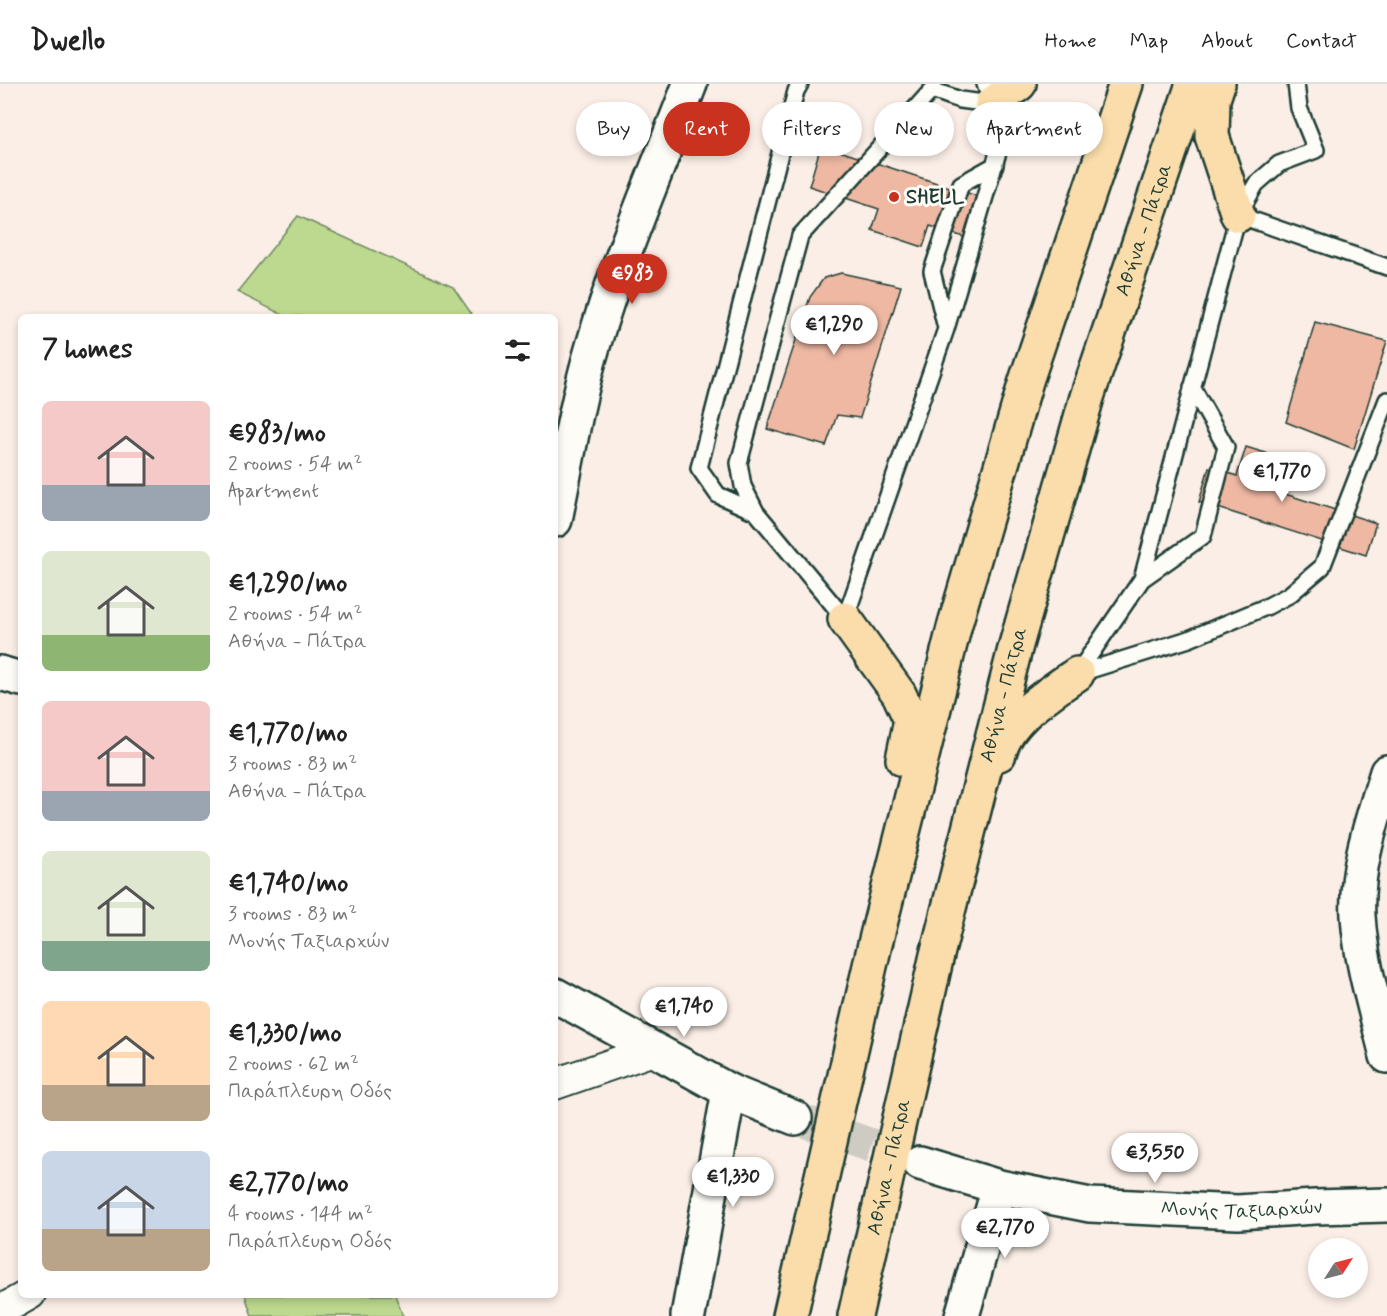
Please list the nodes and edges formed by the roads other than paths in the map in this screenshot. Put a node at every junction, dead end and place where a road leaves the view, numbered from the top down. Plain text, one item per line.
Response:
1 (690, 84) edge
2 (800, 84) edge
3 (1019, 84) edge
4 (1126, 84) edge
5 (1193, 84) edge
6 (1218, 84) edge
7 (1296, 84) edge
8 (926, 87) edge
9 (988, 94) edge
10 (995, 165) junction
11 (1238, 215) junction
12 (1387, 267) edge
13 (946, 329) junction
14 (1192, 387) junction
15 (1387, 400) edge
16 (558, 504) edge
17 (756, 512) junction
18 (1142, 579) junction
19 (845, 619) junction
20 (0, 673) edge
21 (1077, 674) junction
22 (18, 679) edge
23 (1387, 772) edge
24 (875, 944) junction
25 (937, 956) junction
26 (558, 997) edge
27 (653, 1050) junction
28 (1387, 1056) edge
29 (558, 1083) edge
30 (729, 1090) junction
31 (795, 1118) tunnel mouth
32 (920, 1163) tunnel mouth
33 (999, 1187) junction
34 (1387, 1205) edge
35 (23, 1298) edge
36 (0, 1311) edge
37 (688, 1316) edge
38 (790, 1316) edge
39 (855, 1316) edge
40 (962, 1316) edge

1 - 16 street
2 - 17 lane
3 - 9 highway
4 - 24 highway
5 - 25 highway, Αθήνα - Πάτρα
6 - 11 highway
7 - 11 lane
8 - 9 lane
8 - 17 lane
9 - 10 lane
10 - 13 lane
10 - 13 lane
11 - 12 lane
11 - 14 lane
13 - 19 lane
14 - 18 lane
14 - 18 lane
15 - 21 lane
17 - 19 lane
18 - 21 lane
19 - 24 highway
20 - 22 street
21 - 25 highway
23 - 28 street
24 - 38 highway
25 - 39 highway, Αθήνα - Πάτρα
26 - 27 street
27 - 29 street
27 - 30 street
30 - 31 street
30 - 37 street
32 - 33 street, Μονής Ταξιαρχών
33 - 34 street, Μονής Ταξιαρχών
33 - 40 street
35 - 36 street

